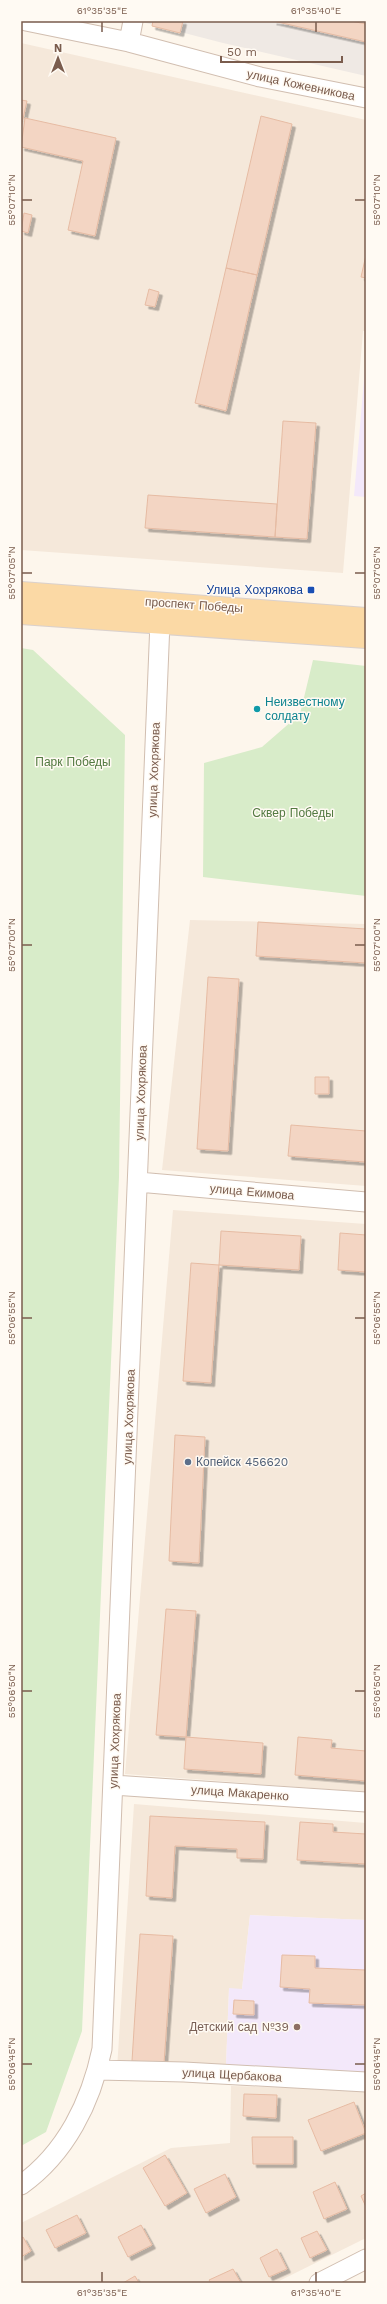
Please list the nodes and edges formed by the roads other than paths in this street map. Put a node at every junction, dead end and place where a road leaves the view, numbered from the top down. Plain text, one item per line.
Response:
1 (26, 21) edge
2 (133, 21) edge
3 (128, 42) junction
4 (366, 98) edge
5 (21, 593) edge
6 (161, 612) junction
7 (21, 613) edge
8 (366, 619) edge
9 (366, 637) edge
10 (138, 1182) junction
11 (366, 1202) edge
12 (113, 1785) junction
13 (366, 1802) edge
14 (98, 2070) junction
15 (366, 2082) edge
16 (21, 2185) edge
17 (366, 2259) edge
18 (319, 2283) edge

1 - 3 street, улица Кожевникова
2 - 3 street
3 - 4 street, улица Кожевникова
5 - 6 main road, проспект Победы
6 - 7 main road, проспект Победы
6 - 8 main road, проспект Победы
6 - 9 main road, проспект Победы
6 - 10 street, улица Хохрякова
10 - 11 street, улица Екимова
10 - 12 street, улица Хохрякова
12 - 13 street, улица Макаренко
12 - 14 street, улица Хохрякова
14 - 15 street, улица Щербакова
14 - 16 street, улица Хохрякова
17 - 18 street

